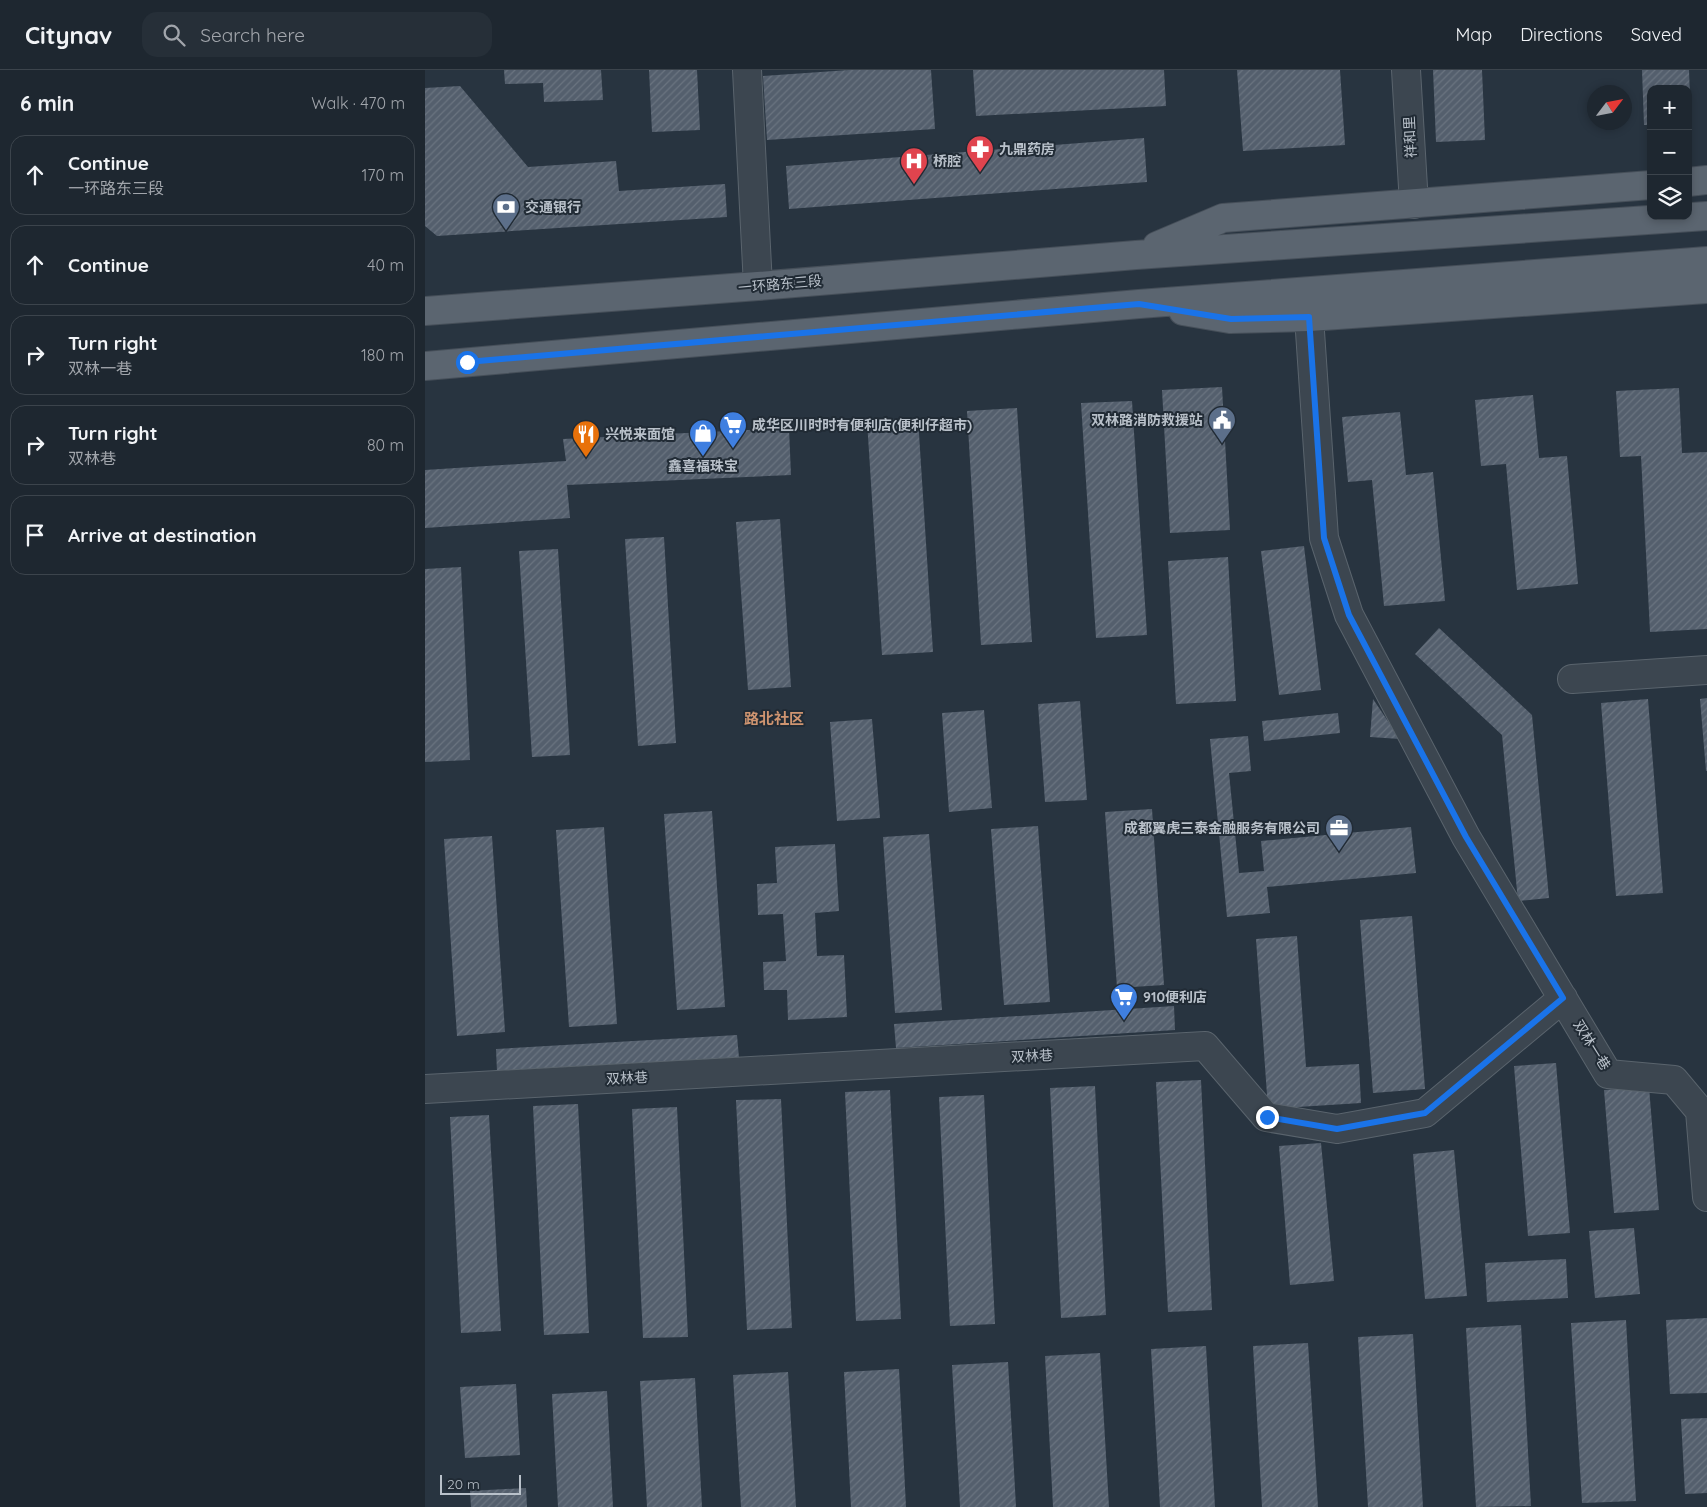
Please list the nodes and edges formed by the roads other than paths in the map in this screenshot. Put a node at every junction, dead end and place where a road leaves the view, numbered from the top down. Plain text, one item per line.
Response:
1 (747, 70) edge
2 (1406, 70) edge
3 (1707, 180) edge
4 (1692, 182) edge
5 (1647, 185) edge
6 (1414, 204) junction
7 (1698, 216) edge
8 (1136, 254) junction
9 (1699, 262) edge
10 (758, 286) junction
11 (1707, 289) edge
12 (1139, 304) junction
13 (425, 311) edge
14 (1309, 317) junction
15 (425, 366) edge
16 (1707, 670) edge
17 (1572, 679) dead end
18 (1563, 998) junction
19 (425, 1089) edge
20 (1707, 1197) edge

1 - 10 street
2 - 6 street, 祥和里
3 - 4 main road
5 - 6 main road
6 - 8 main road
7 - 8 main road, 一环路东三段
8 - 10 main road, 一环路东三段
9 - 12 main road
10 - 13 main road, 一环路东三段
11 - 14 main road
12 - 14 main road
12 - 15 main road
14 - 18 street, 双林一巷
16 - 17 street
18 - 19 street, 双林巷
18 - 20 street, 双林一巷

